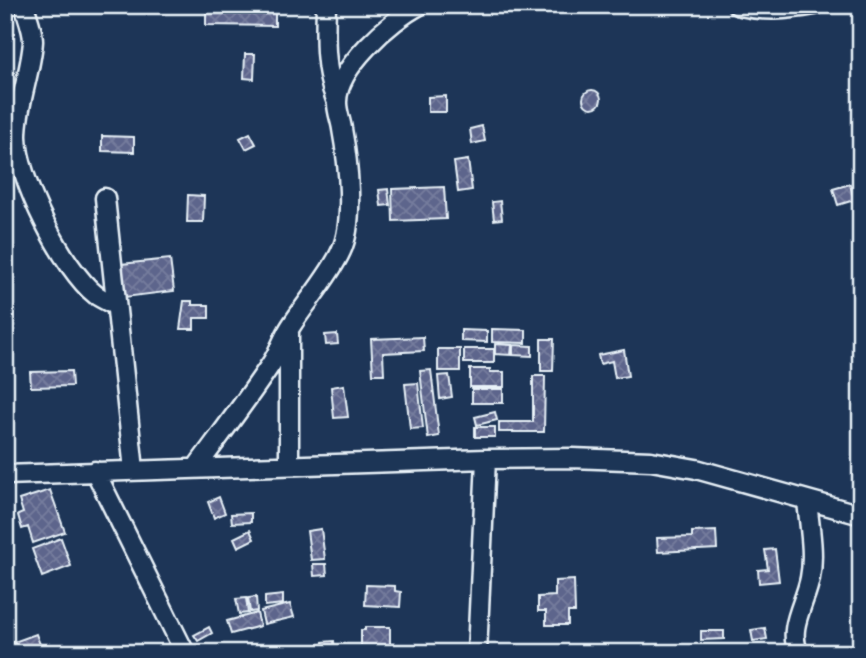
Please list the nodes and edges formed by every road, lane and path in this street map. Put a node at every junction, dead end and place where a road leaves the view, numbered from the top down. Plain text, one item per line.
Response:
1 (24, 5) edge
2 (326, 5) edge
3 (420, 5) edge
4 (737, 5) edge
5 (814, 5) edge
6 (337, 100) junction
7 (105, 198) dead end
8 (115, 305) junction
9 (289, 329) junction
10 (486, 459) junction
11 (289, 466) junction
12 (197, 468) junction
13 (134, 470) junction
14 (95, 471) junction
15 (5, 475) edge
16 (807, 500) junction
17 (861, 515) edge
18 (185, 653) edge
19 (477, 653) edge
20 (800, 653) edge

1 - 8 street
2 - 6 street
3 - 6 street
4 - 5 street
6 - 9 street
7 - 8 street
8 - 13 street
9 - 11 street
9 - 12 street
10 - 11 street
10 - 16 street
10 - 19 street
11 - 12 street
12 - 13 street
13 - 14 street
14 - 15 street
14 - 18 street
16 - 17 street
16 - 20 street

